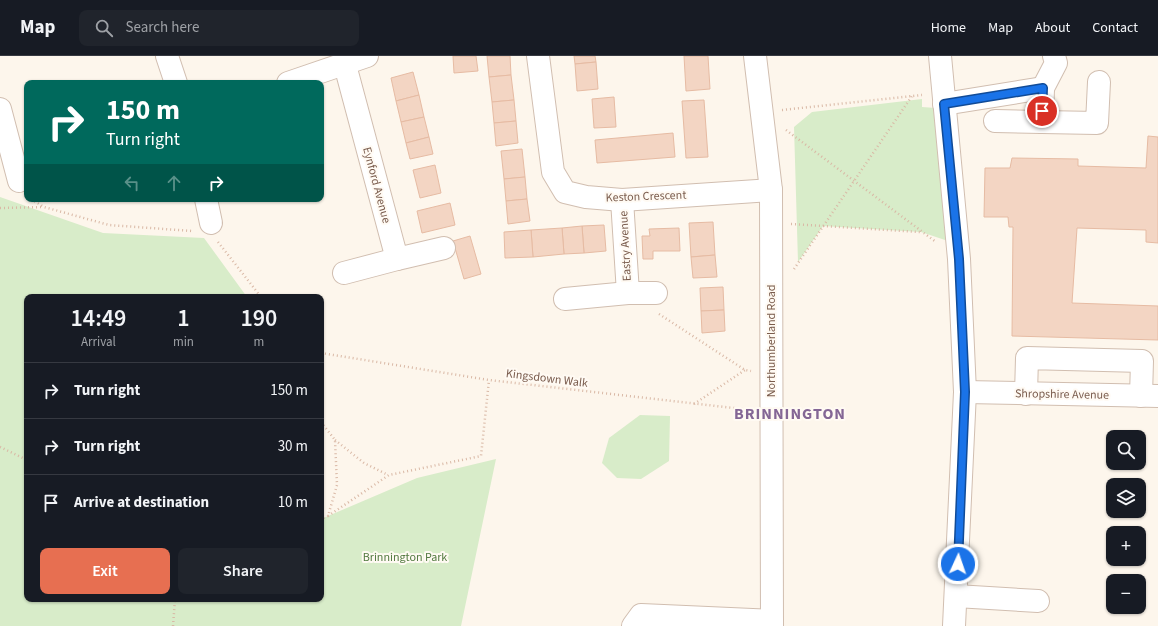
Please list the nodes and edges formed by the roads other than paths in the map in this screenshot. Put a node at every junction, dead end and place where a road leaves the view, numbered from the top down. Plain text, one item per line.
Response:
1 (166, 56) edge
2 (367, 56) edge
3 (538, 56) edge
4 (756, 56) edge
5 (940, 56) edge
6 (1054, 56) edge
7 (344, 64) junction
8 (175, 80) edge
9 (297, 80) edge
10 (1099, 82) dead end
11 (1043, 88) junction
12 (944, 98) junction
13 (0, 109) edge
14 (995, 121) dead end
15 (1042, 122) junction
16 (19, 181) dead end
17 (771, 190) junction
18 (622, 200) junction
19 (206, 202) edge
20 (207, 230) road end
21 (444, 248) dead end
22 (398, 259) junction
23 (344, 272) dead end
24 (628, 293) junction
25 (656, 293) dead end
26 (565, 298) dead end
27 (965, 392) junction
28 (1026, 394) junction
29 (1150, 396) edge
30 (956, 596) junction
31 (1038, 601) dead end
32 (772, 623) edge
33 (633, 626) edge
34 (954, 626) edge

1 - 8 street
2 - 7 street
3 - 18 street, Keston Crescent
4 - 17 street, Northumberland Road
5 - 12 street
6 - 11 street
7 - 9 street
7 - 22 street, Eynford Avenue
10 - 15 street
11 - 12 street
11 - 15 street
12 - 27 street
13 - 16 street
14 - 15 street
17 - 18 street, Keston Crescent
17 - 32 street, Northumberland Road
18 - 24 street, Eastry Avenue
19 - 20 street
21 - 22 street
22 - 23 street
24 - 25 street
24 - 26 street
27 - 28 street, Shropshire Avenue
27 - 30 street
28 - 29 street, Shropshire Avenue
28 - 29 street
30 - 31 street
30 - 34 street
32 - 33 street

